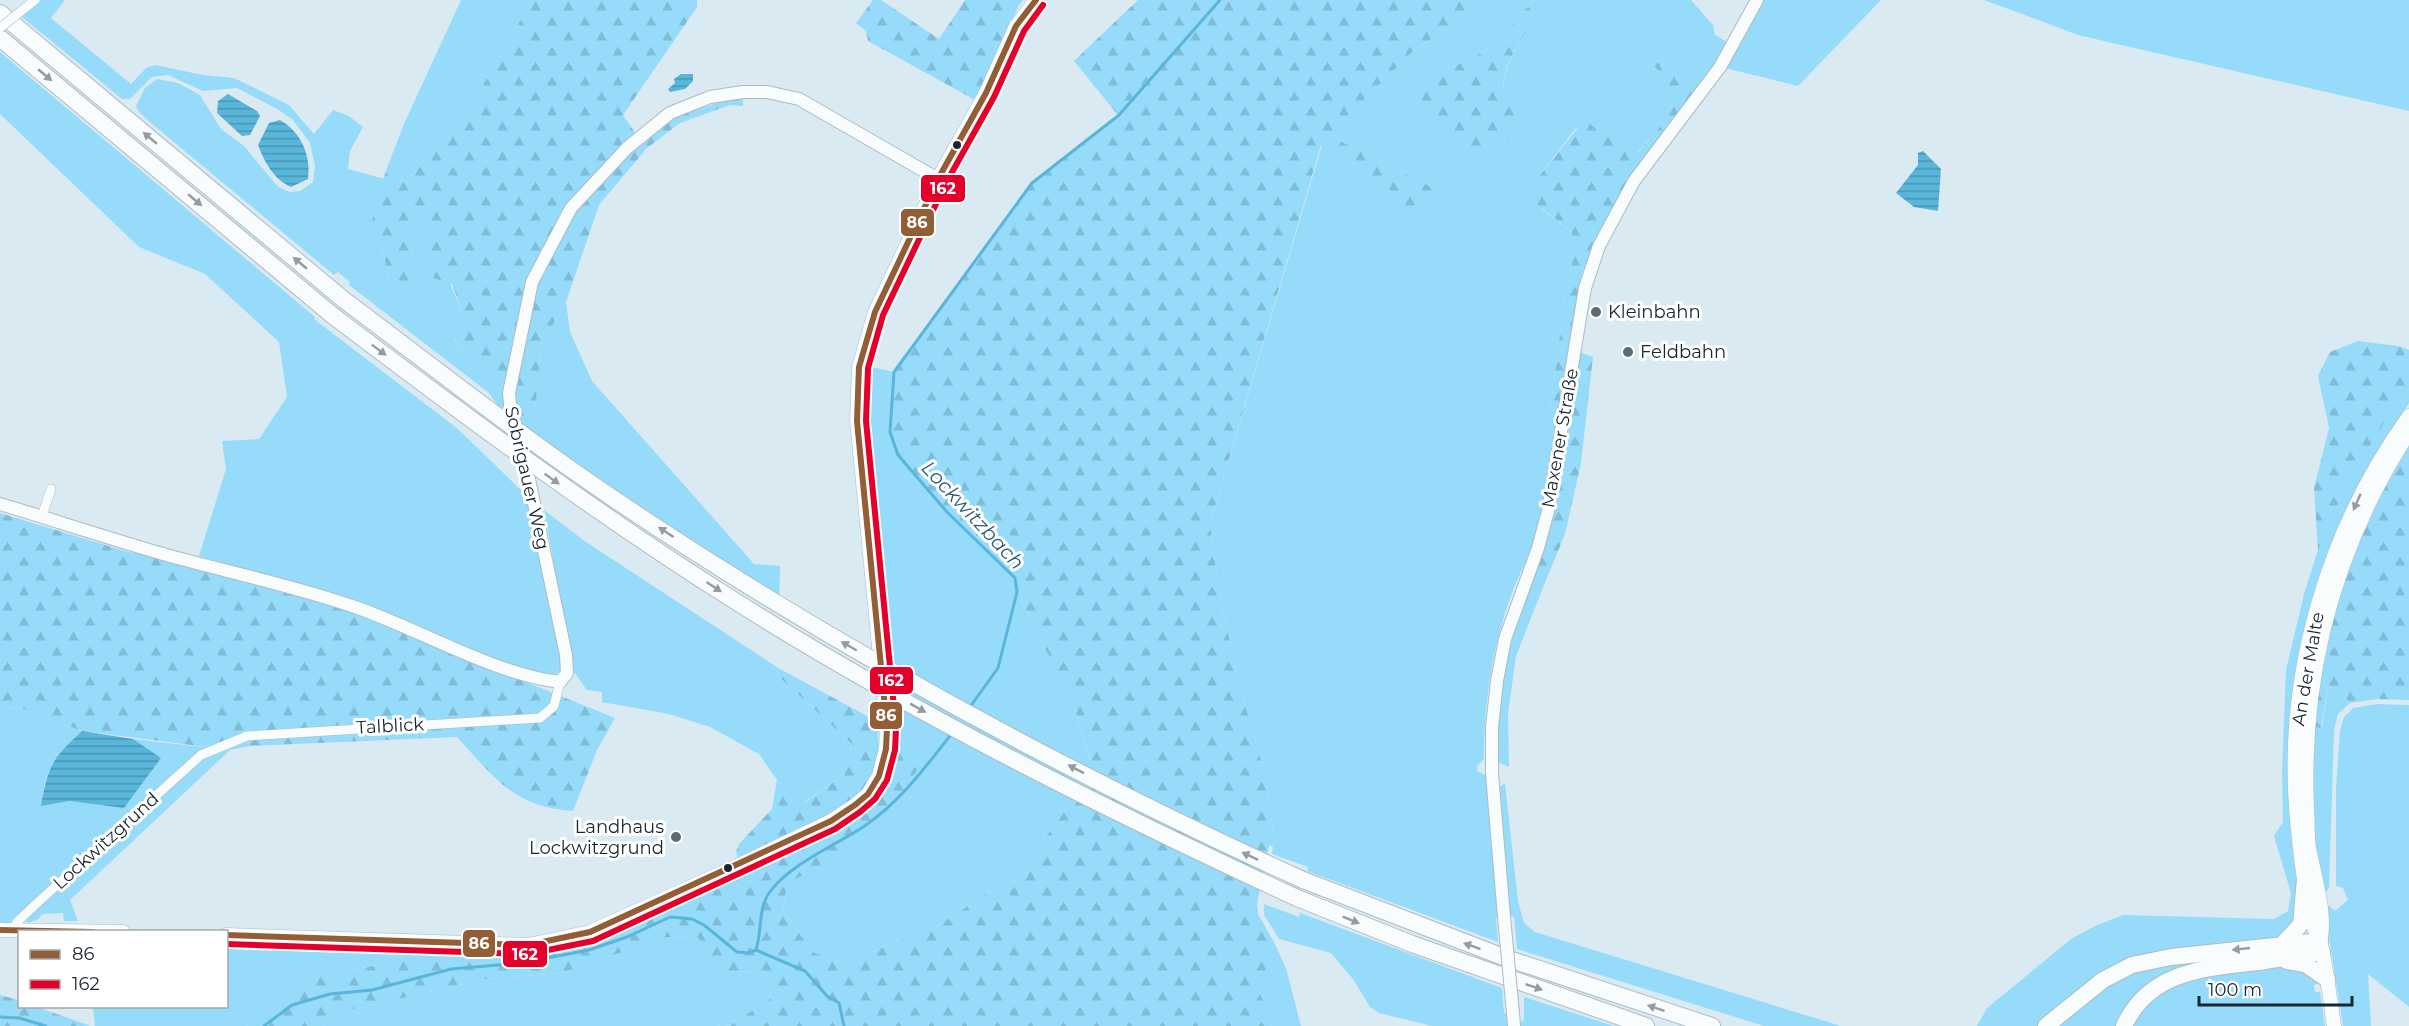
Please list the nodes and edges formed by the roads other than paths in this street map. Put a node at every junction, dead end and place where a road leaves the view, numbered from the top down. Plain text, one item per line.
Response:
1 (35, 0) edge
2 (1035, 0) edge
3 (1756, 0) edge
4 (0, 12) edge
5 (0, 28) edge
6 (0, 38) edge
7 (938, 179) junction
8 (2409, 416) edge
9 (2409, 432) edge
10 (51, 489) dead end
11 (0, 504) edge
12 (42, 516) junction
13 (560, 682) junction
14 (201, 755) joint
15 (2304, 879) junction
16 (15, 929) junction
17 (0, 930) edge
18 (51, 930) edge
19 (228, 935) edge
20 (2282, 945) junction
21 (2321, 946) junction
22 (2271, 960) junction
23 (2326, 979) junction
24 (1514, 1026) edge
25 (1646, 1026) edge
26 (1712, 1026) edge
27 (2046, 1026) edge
28 (2124, 1026) edge
29 (2334, 1026) edge

1 - 5 street, bridge
2 - 7 main road
3 - 24 street, Maxener Straße, bridge
26 -> 4 highway, bridge
6 -> 25 highway, bridge
7 - 13 street, Sobrigauer Weg
7 - 19 main road
8 -> 15 main road, An der Malte
9 - 21 main road, An der Malte
10 - 12 street
11 - 12 street
12 - 13 street
13 - 14 street, Talblick
14 - 16 street, Lockwitzgrund
15 - 20 highway
15 - 21 main road, An der Malte
16 - 17 main road
16 - 18 main road
20 - 21 highway
20 -> 27 highway
21 - 22 highway
21 - 23 main road, An der Malte
22 - 23 highway
22 - 28 highway
23 - 29 main road, An der Malte

